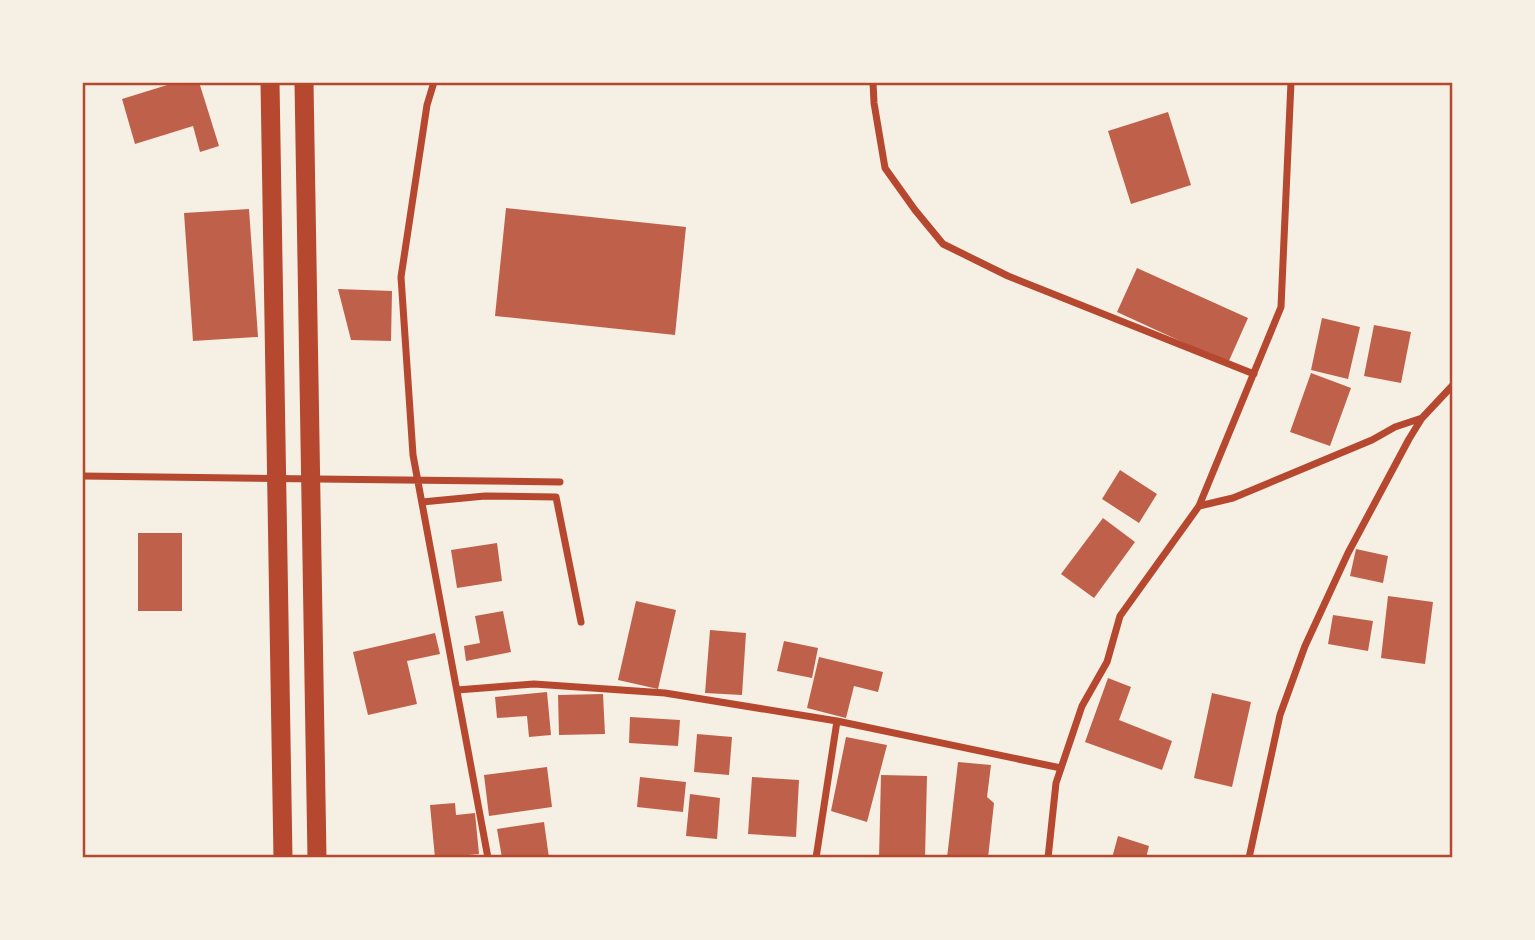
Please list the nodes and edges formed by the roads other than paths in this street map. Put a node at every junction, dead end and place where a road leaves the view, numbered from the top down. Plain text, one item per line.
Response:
1 (270, 82) edge
2 (304, 82) edge
3 (433, 82) edge
4 (873, 82) edge
5 (1291, 82) edge
6 (1254, 374) junction
7 (1453, 385) edge
8 (1422, 418) junction
9 (82, 476) edge
10 (278, 478) junction
11 (312, 478) junction
12 (417, 479) junction
13 (561, 482) dead end
14 (422, 502) junction
15 (1199, 506) junction
16 (581, 621) dead end
17 (457, 690) junction
18 (837, 721) junction
19 (1061, 768) junction
20 (283, 858) edge
21 (317, 858) edge
22 (488, 858) edge
23 (817, 858) edge
24 (1048, 858) edge
25 (1249, 858) edge

1 - 10 highway
2 - 11 highway
3 - 12 street
4 - 6 street
5 - 6 street
6 - 15 street
7 - 8 street
8 - 15 street
8 - 25 street
9 - 10 street
10 - 11 street
10 - 20 highway
11 - 12 street
11 - 21 highway
12 - 13 street
12 - 14 street
14 - 16 street
14 - 17 street
15 - 19 street
17 - 18 street
17 - 22 street
18 - 19 street
18 - 23 street
19 - 24 street

